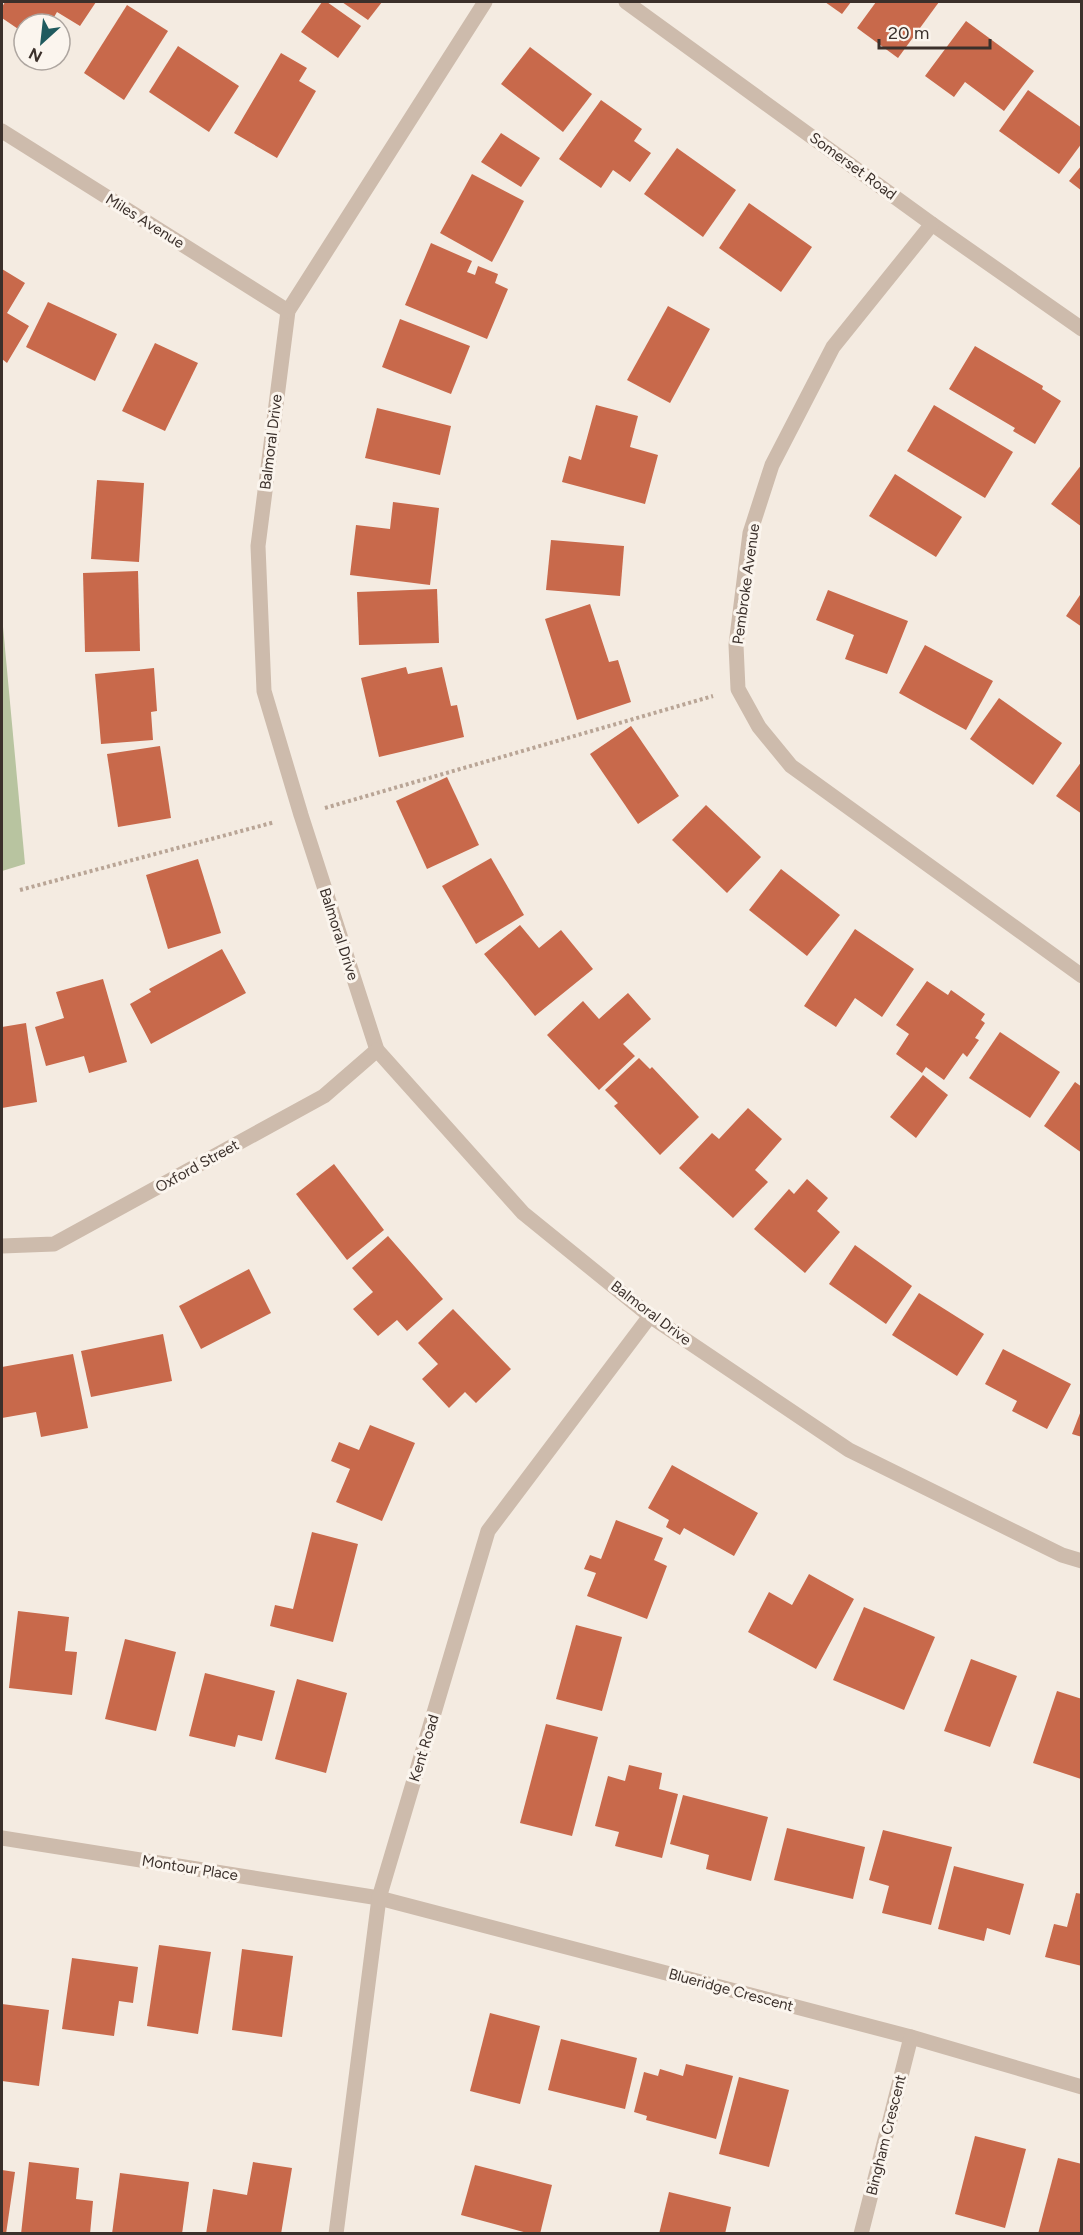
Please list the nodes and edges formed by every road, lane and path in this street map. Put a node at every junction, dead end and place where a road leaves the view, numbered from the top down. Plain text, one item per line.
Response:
1 (485, 2) edge
2 (626, 2) edge
3 (2, 131) edge
4 (932, 224) junction
5 (288, 311) junction
6 (1082, 329) edge
7 (738, 689) junction
8 (301, 815) junction
9 (20, 890) dead end
10 (1082, 976) edge
11 (377, 1050) junction
12 (2, 1246) edge
13 (650, 1316) junction
14 (1082, 1561) edge
15 (2, 1838) edge
16 (379, 1898) junction
17 (911, 2037) junction
18 (1082, 2086) edge
19 (336, 2234) edge
20 (861, 2234) edge

1 - 5 street, Balmoral Drive
2 - 4 street, Somerset Road
3 - 5 street, Miles Avenue
4 - 6 street, Somerset Road
4 - 7 street, Pembroke Avenue
5 - 8 street, Balmoral Drive
7 - 8 path
7 - 10 street, Pembroke Avenue
8 - 9 path
8 - 11 street, Balmoral Drive
11 - 12 street, Oxford Street
11 - 13 street, Balmoral Drive
13 - 14 street, Balmoral Drive
13 - 16 street, Kent Road
15 - 16 street, Montour Place
16 - 17 street, Blueridge Crescent
16 - 19 street, Kent Road
17 - 18 street, Blueridge Crescent
17 - 20 street, Bingham Crescent

